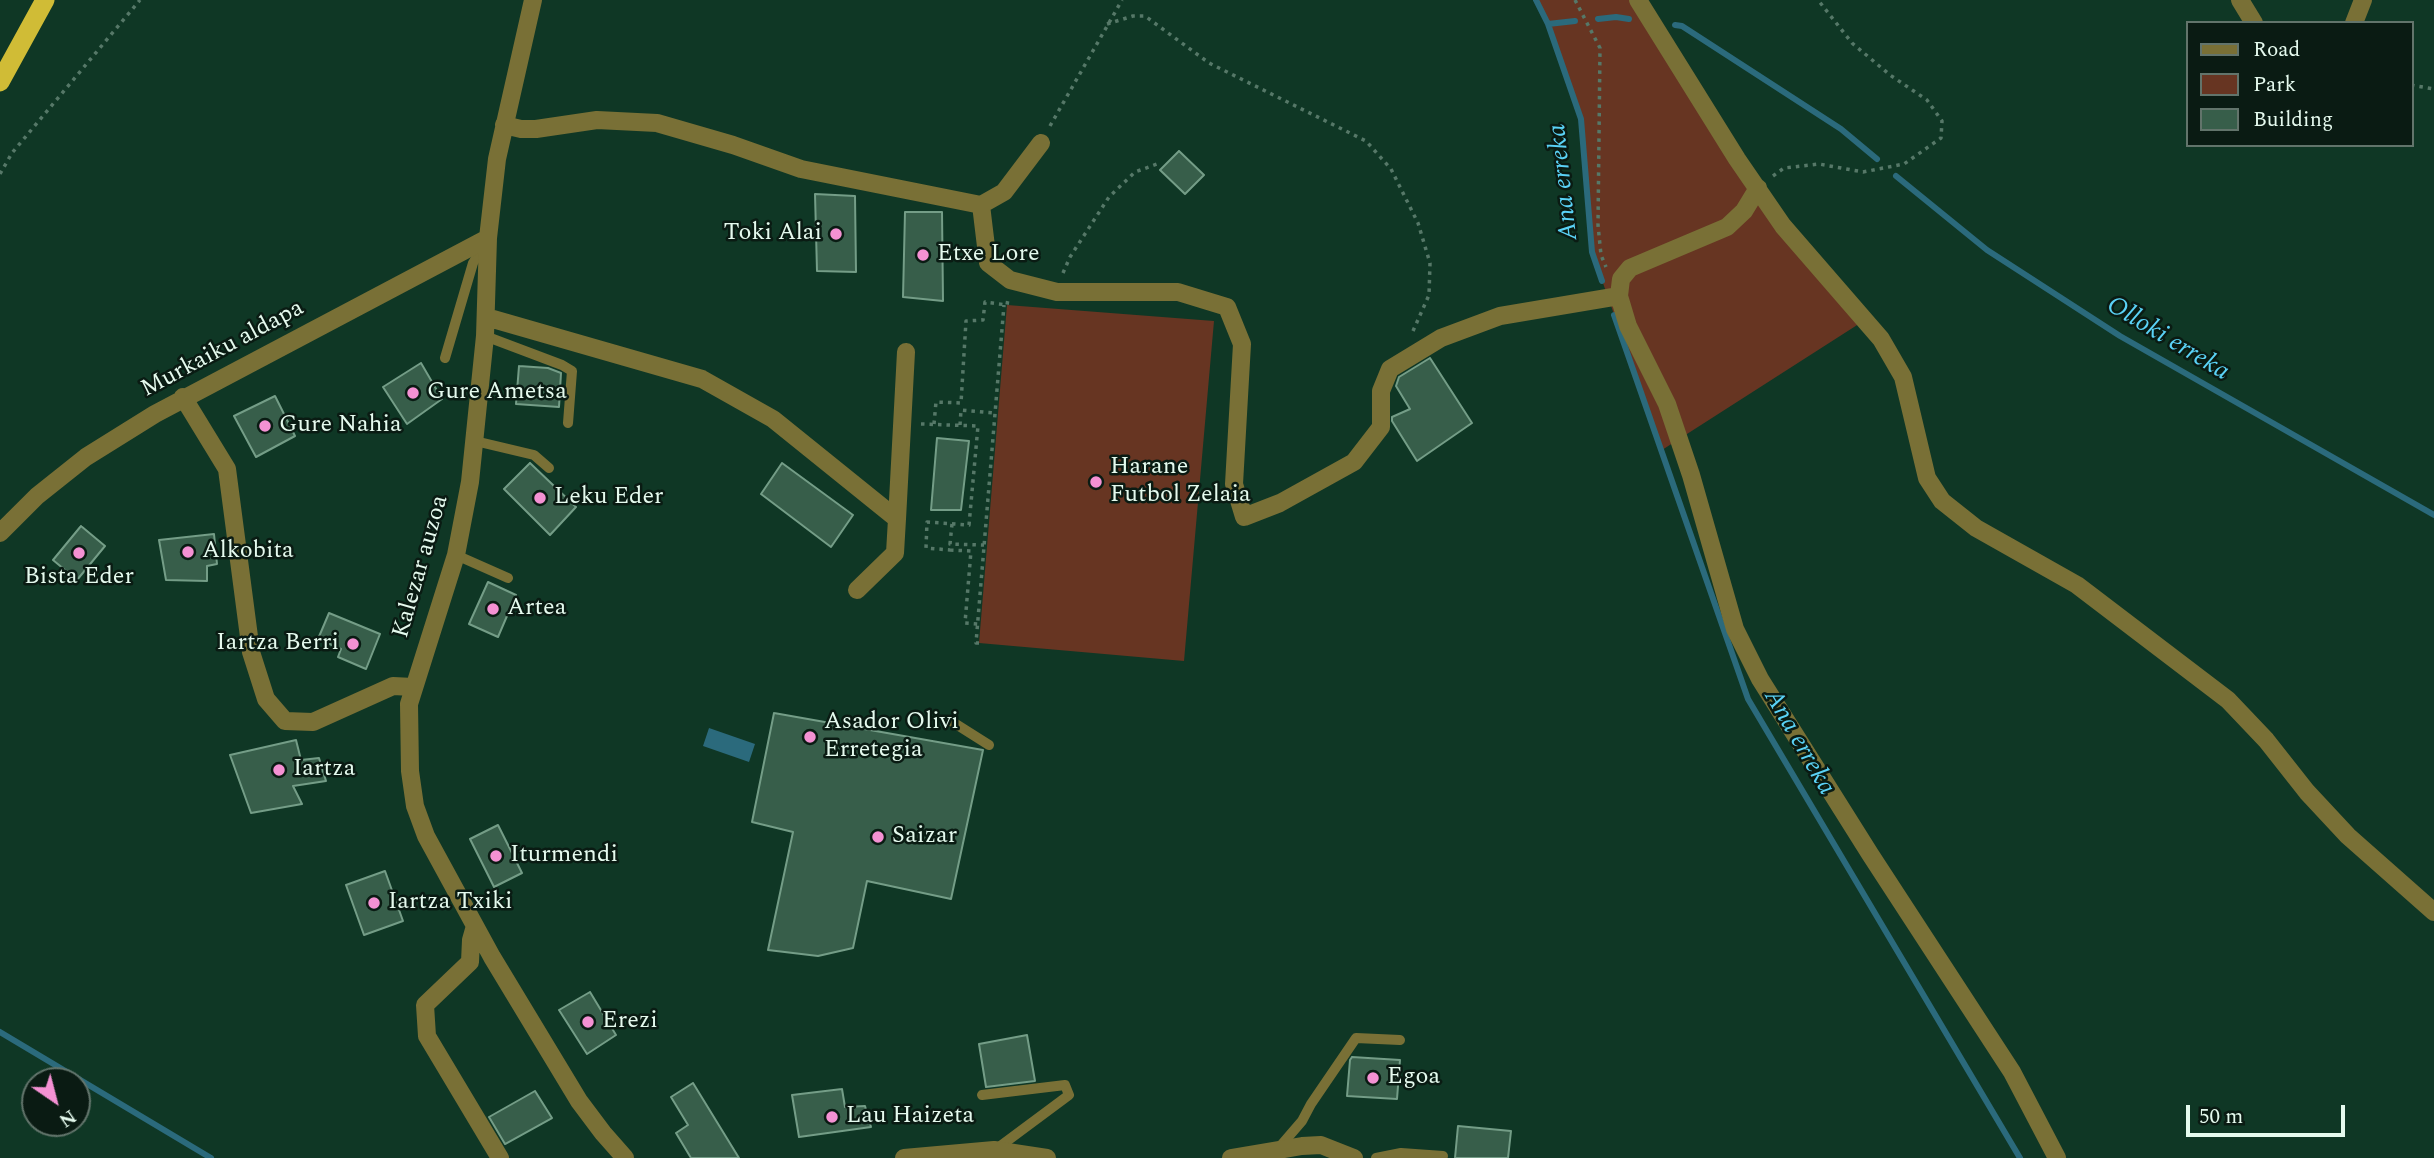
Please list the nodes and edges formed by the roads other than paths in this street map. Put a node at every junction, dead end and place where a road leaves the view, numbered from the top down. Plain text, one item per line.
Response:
1 (45, 0) edge
2 (533, 0) edge
3 (1638, 0) edge
4 (2240, 0) edge
5 (2363, 0) edge
6 (2253, 21) edge
7 (2355, 21) edge
8 (0, 82) edge
9 (504, 125) junction
10 (1041, 143) road end
11 (1758, 188) junction
12 (981, 205) junction
13 (488, 238) junction
14 (1619, 296) junction
15 (486, 317) junction
16 (485, 336) junction
17 (905, 352) dead end
18 (445, 358) dead end
19 (184, 397) junction
20 (568, 423) dead end
21 (475, 441) junction
22 (549, 468) dead end
23 (897, 519) junction
24 (0, 533) edge
25 (456, 555) junction
26 (508, 578) dead end
27 (857, 590) dead end
28 (413, 687) junction
29 (951, 722) dead end
30 (989, 745) dead end
31 (2434, 912) edge
32 (475, 926) junction
33 (1400, 1040) dead end
34 (982, 1095) dead end
35 (994, 1150) junction
36 (1273, 1154) edge
37 (1443, 1156) edge
38 (500, 1158) edge
39 (625, 1158) edge
40 (904, 1158) edge
41 (1047, 1158) edge
42 (1231, 1158) edge
43 (1354, 1158) edge
44 (1376, 1158) edge
45 (2057, 1158) edge

1 - 8 highway
2 - 9 street, Kalezar auzoa
3 - 11 street
4 - 6 street
5 - 7 street
9 - 12 street
9 - 13 street, Kalezar auzoa
10 - 12 street
11 - 14 street
11 - 31 street
12 - 14 street
13 - 15 street, Kalezar auzoa
13 - 18 lane
13 - 19 street, Murkaiku aldapa
14 - 45 street
15 - 16 street, Kalezar auzoa
15 - 23 street
16 - 20 lane
16 - 21 street, Kalezar auzoa
17 - 23 street
19 - 24 street, Murkaiku aldapa
19 - 28 street
21 - 22 lane
21 - 25 street, Kalezar auzoa
23 - 27 street
25 - 26 lane
25 - 28 street, Kalezar auzoa
28 - 32 street, Kalezar auzoa
29 - 30 lane
32 - 38 street
32 - 39 street, Kalezar auzoa
33 - 36 lane
34 - 35 lane
35 - 40 street
35 - 41 street
36 - 42 street
36 - 43 street
37 - 44 lane

